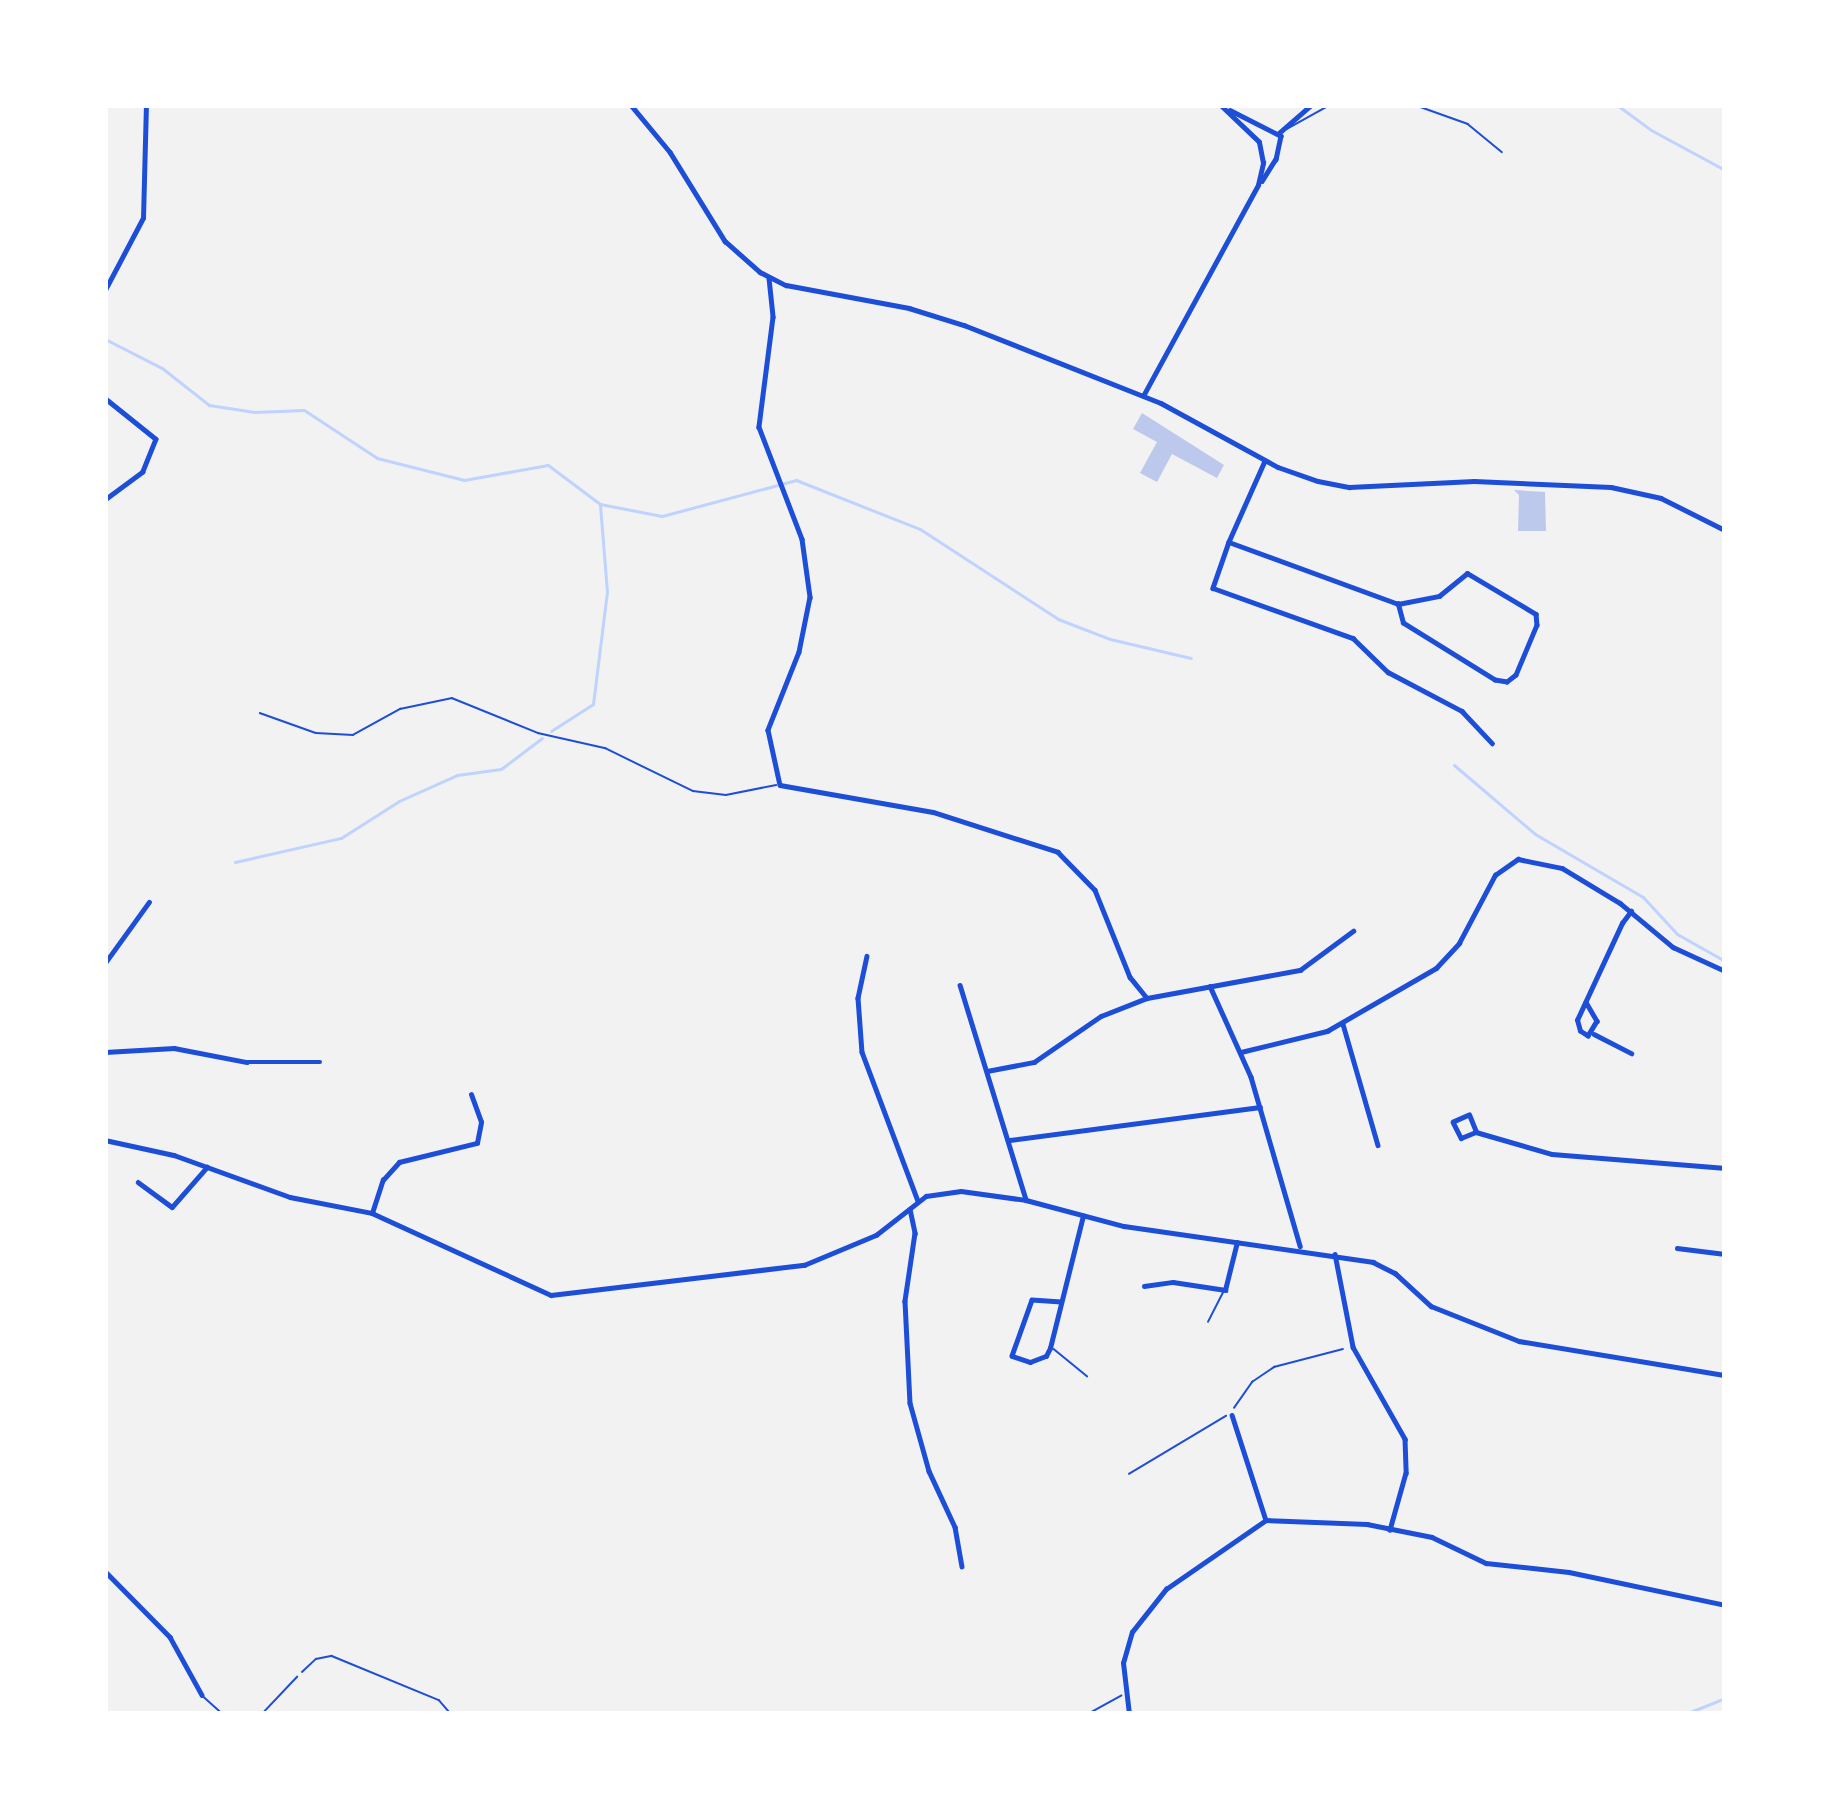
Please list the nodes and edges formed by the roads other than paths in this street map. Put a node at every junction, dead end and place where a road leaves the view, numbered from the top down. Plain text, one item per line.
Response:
1 (146, 105) edge
2 (631, 105) edge
3 (1311, 105) edge
4 (1330, 105) edge
5 (1415, 105) edge
6 (1221, 106) edge
7 (1279, 134) junction
8 (1502, 152) dead end
9 (1258, 185) junction
10 (769, 278) junction
11 (105, 290) edge
12 (1143, 396) junction
13 (105, 398) edge
14 (1265, 461) junction
15 (105, 500) edge
16 (1725, 530) edge
17 (1229, 542) junction
18 (1398, 604) junction
19 (260, 713) dead end
20 (1492, 742) dead end
21 (780, 785) junction
22 (148, 902) dead end
23 (1630, 911) junction
24 (1352, 932) dead end
25 (867, 956) dead end
26 (105, 963) edge
27 (1725, 971) edge
28 (960, 985) dead end
29 (1210, 986) junction
30 (1147, 998) junction
31 (1586, 1002) junction
32 (1342, 1023) junction
33 (1594, 1034) junction
34 (105, 1052) edge
35 (1241, 1052) junction
36 (1631, 1053) dead end
37 (320, 1062) dead end
38 (987, 1071) junction
39 (471, 1095) dead end
40 (1260, 1107) junction
41 (1476, 1132) junction
42 (105, 1140) edge
43 (1010, 1140) junction
44 (1378, 1145) dead end
45 (1725, 1163) edge
46 (206, 1166) junction
47 (138, 1183) dead end
48 (1026, 1200) junction
49 (918, 1201) junction
50 (910, 1209) junction
51 (372, 1213) junction
52 (1083, 1216) junction
53 (1238, 1242) junction
54 (1300, 1248) junction
55 (1677, 1248) dead end
56 (1335, 1254) junction
57 (1725, 1254) edge
58 (1144, 1286) dead end
59 (1225, 1289) junction
60 (1061, 1302) junction
61 (1208, 1322) dead end
62 (1050, 1348) junction
63 (1725, 1375) edge
64 (1087, 1376) dead end
65 (1232, 1415) road end
66 (1266, 1520) junction
67 (1390, 1530) junction
68 (962, 1566) dead end
69 (105, 1571) edge
70 (1725, 1605) edge
71 (298, 1677) road end
72 (202, 1694) joint
73 (1125, 1695) junction
74 (224, 1714) edge
75 (262, 1714) edge
76 (1088, 1714) edge
77 (1129, 1714) edge

1 - 11 street
2 - 10 street
3 - 7 street
4 - 7 lane
5 - 8 lane
6 - 7 street
6 - 9 street
7 - 9 street
9 - 12 street
10 - 12 street
10 - 21 street
12 - 14 street
13 - 15 street
14 - 16 street
14 - 17 street
17 - 18 street
17 - 20 street
18 - 18 street
19 - 21 lane
21 - 30 street
22 - 26 street
23 - 27 street
23 - 31 street
23 - 32 street
24 - 29 street
25 - 49 street
28 - 38 street
29 - 30 street
29 - 35 street
30 - 38 street
31 - 33 street
31 - 33 street
32 - 35 street
32 - 44 street
33 - 36 street
34 - 37 street
35 - 40 street
38 - 43 street
39 - 51 street
40 - 43 street
40 - 54 street
41 - 41 street
41 - 45 street
42 - 46 street
43 - 48 street
46 - 47 street
46 - 51 street
48 - 49 street
48 - 52 street
49 - 50 street
50 - 51 street
50 - 68 street
52 - 53 street
52 - 60 street
53 - 54 street
53 - 59 street
54 - 56 street
55 - 57 street
56 - 63 street
56 - 67 street
58 - 59 street
59 - 61 lane
60 - 62 street
60 - 62 street
62 - 64 lane
65 - 66 street
66 - 67 street
66 - 73 street
67 - 70 street
69 - 72 street
71 - 75 lane
72 - 74 lane
73 - 76 lane
73 - 77 street

